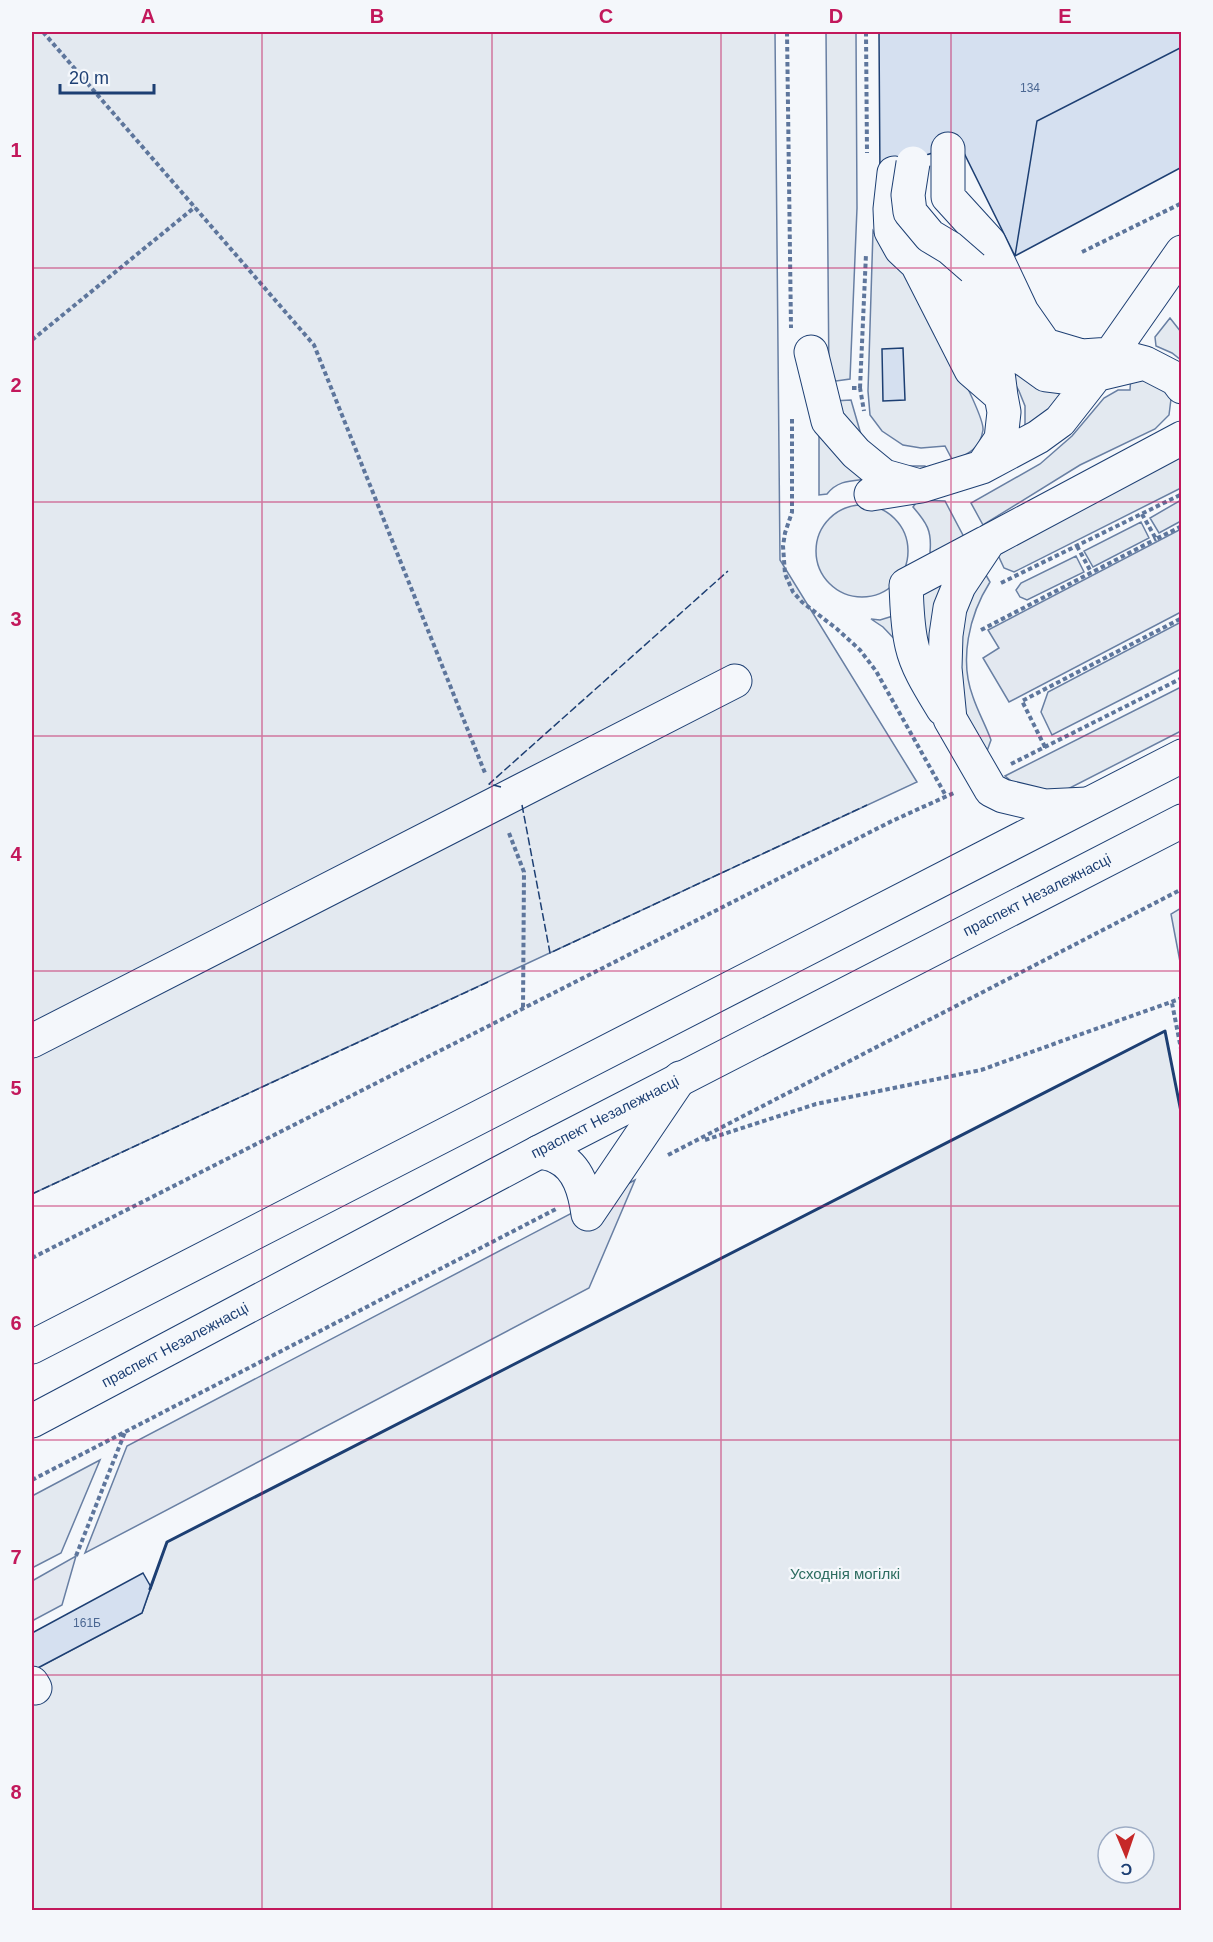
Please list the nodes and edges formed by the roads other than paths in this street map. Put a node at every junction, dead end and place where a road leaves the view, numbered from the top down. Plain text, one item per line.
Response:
1 (920, 160) junction
2 (1182, 252) edge
3 (801, 341) road end
4 (1103, 364) junction
5 (1182, 387) edge
6 (1182, 438) edge
7 (982, 468) junction
8 (921, 486) junction
9 (871, 494) dead end
10 (989, 541) junction
11 (735, 681) dead end
12 (950, 719) junction
13 (1182, 756) edge
14 (1087, 804) junction
15 (1182, 821) edge
16 (32, 1041) edge
17 (680, 1078) junction
18 (539, 1152) junction
19 (32, 1347) edge
20 (32, 1421) edge

1 - 4 main road
1 - 4 main road, bridge
1 - 7 main road
2 - 4 main road
3 - 8 main road
4 - 5 main road
4 - 7 main road
6 - 10 main road
7 - 8 main road
8 - 9 main road
10 - 12 main road
10 - 12 main road
11 - 16 main road
12 - 14 main road
13 - 14 main road
14 - 19 main road
15 - 17 main road, праспект Незалежнасці
17 - 18 main road, праспект Незалежнасці
17 - 18 main road
18 - 20 main road, праспект Незалежнасці

